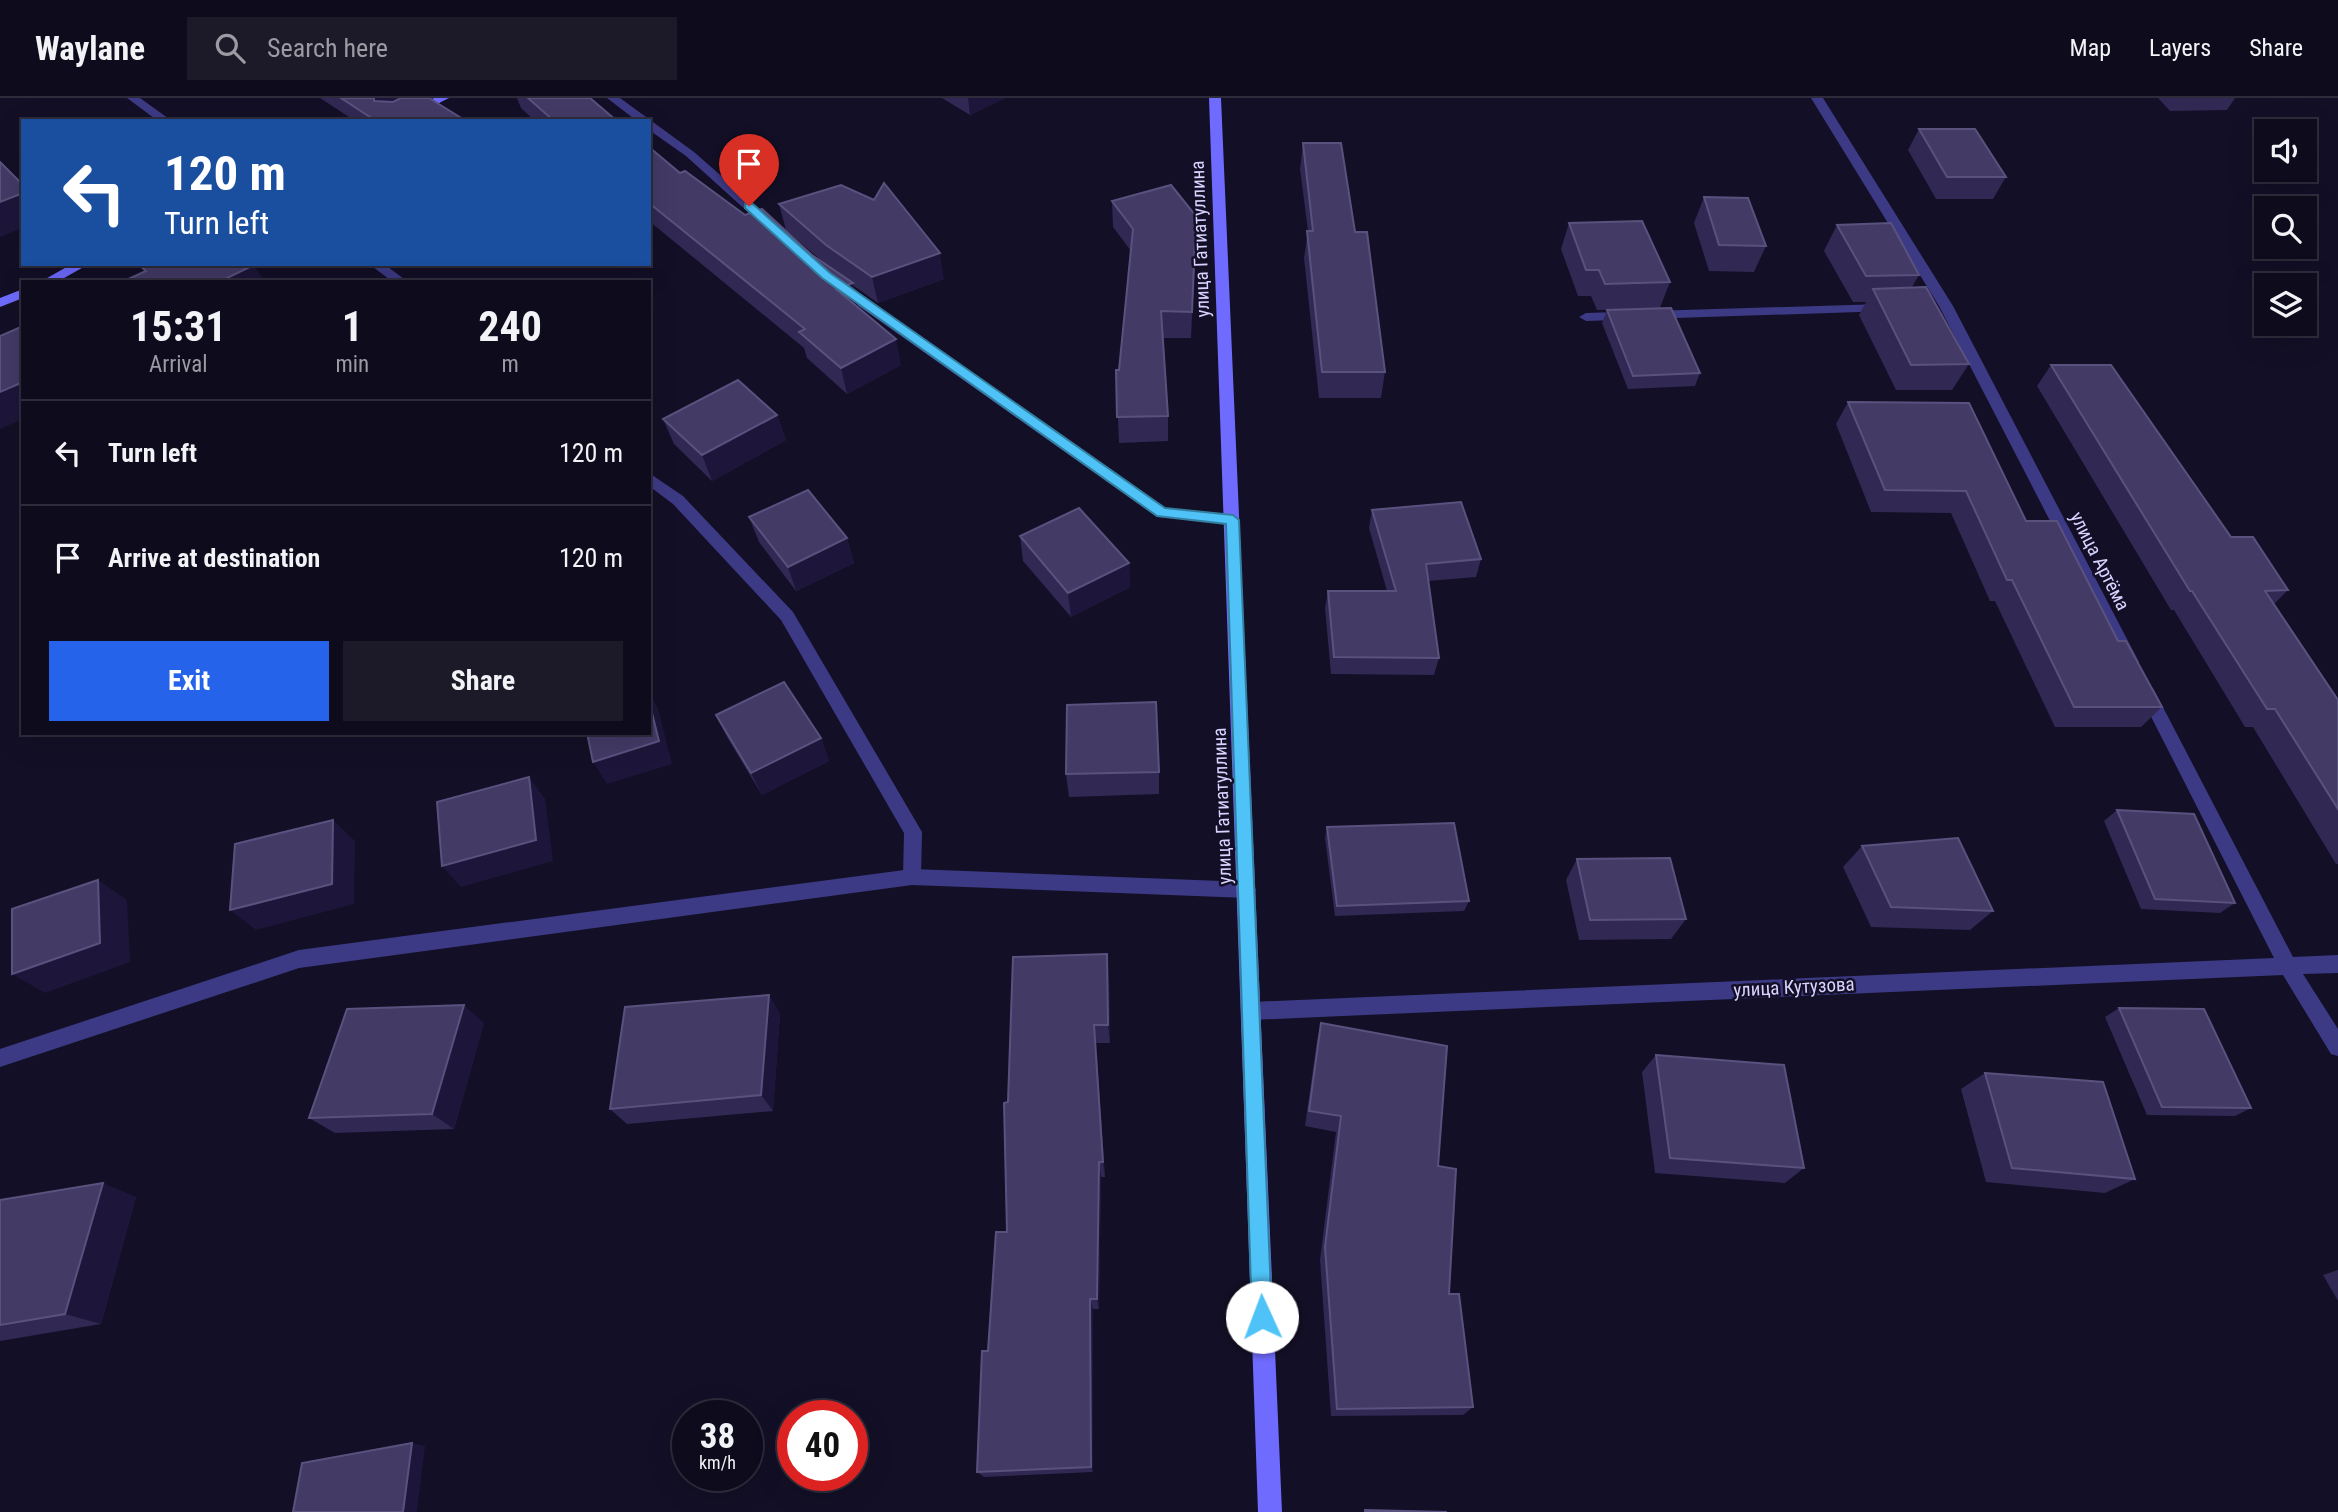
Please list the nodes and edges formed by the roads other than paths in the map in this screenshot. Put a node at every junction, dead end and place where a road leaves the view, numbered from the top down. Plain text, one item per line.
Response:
1 (133, 98) edge
2 (443, 98) edge
3 (614, 98) edge
4 (1215, 98) edge
5 (1817, 98) edge
6 (163, 119) edge
7 (397, 119) edge
8 (642, 119) edge
9 (651, 125) edge
10 (788, 241) edge
11 (79, 266) edge
12 (379, 266) edge
13 (826, 276) edge
14 (50, 280) edge
15 (399, 280) edge
16 (21, 294) edge
17 (0, 303) edge
18 (1904, 307) edge
19 (1586, 317) dead end
20 (651, 480) edge
21 (1233, 520) junction
22 (912, 877) junction
23 (1247, 890) junction
24 (2338, 964) edge
25 (2287, 965) junction
26 (1251, 1011) junction
27 (2338, 1047) edge
28 (0, 1058) edge
29 (1270, 1512) edge

1 - 6 street
2 - 7 street
3 - 8 street
4 - 21 street, улица Гатиатуллина
5 - 25 street, улица Артёма
9 - 10 street
11 - 14 street
12 - 15 street
13 - 21 street
16 - 17 street
18 - 19 street
20 - 22 street
21 - 23 street, улица Гатиатуллина
22 - 23 street
22 - 28 street
23 - 26 street, улица Гатиатуллина
24 - 25 street, улица Кутузова
25 - 26 street, улица Кутузова
25 - 27 street, улица Артёма
26 - 29 street, улица Гатиатуллина

